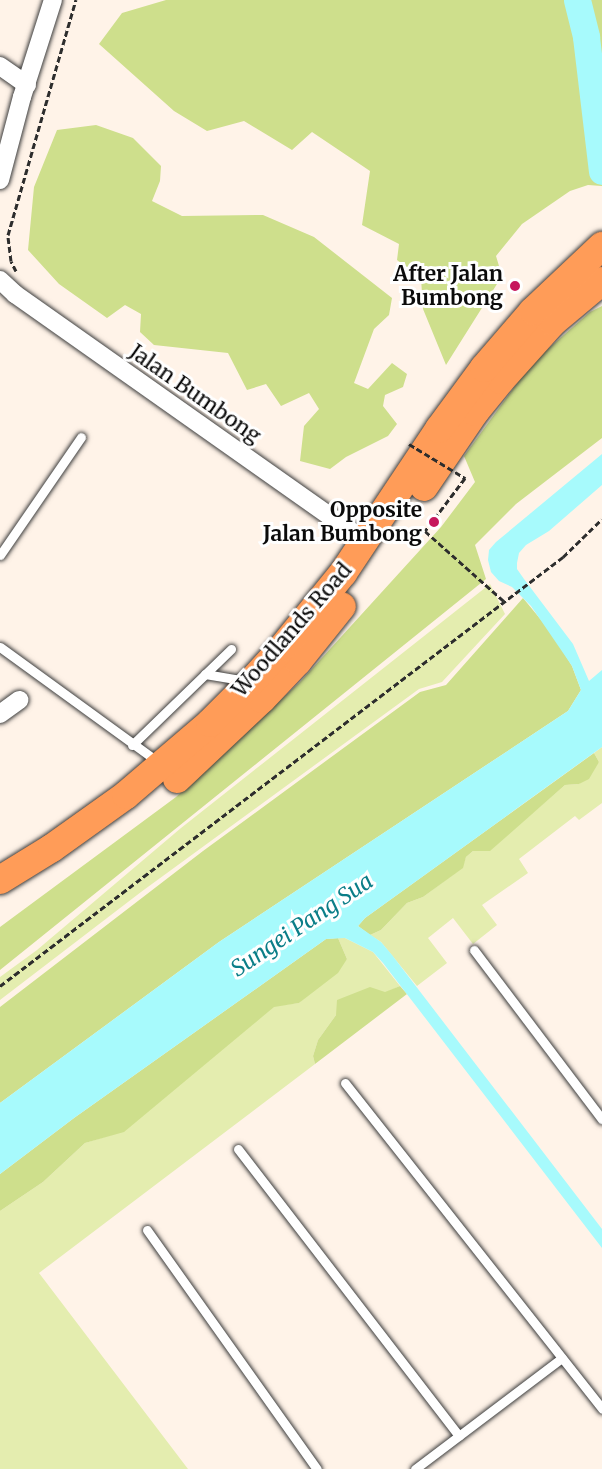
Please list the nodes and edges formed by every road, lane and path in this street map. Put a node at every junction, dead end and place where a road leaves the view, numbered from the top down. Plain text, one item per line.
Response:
1 (53, 0) edge
2 (76, 0) edge
3 (0, 66) edge
4 (27, 85) junction
5 (0, 180) edge
6 (602, 246) edge
7 (20, 276) dead end
8 (0, 280) edge
9 (602, 280) edge
10 (81, 437) dead end
11 (409, 444) dead end
12 (602, 519) edge
13 (366, 542) junction
14 (0, 555) edge
15 (505, 602) junction
16 (0, 647) edge
17 (231, 649) dead end
18 (205, 674) junction
19 (250, 682) junction
20 (19, 700) dead end
21 (0, 714) edge
22 (132, 745) junction
23 (162, 766) junction
24 (5, 875) edge
25 (0, 901) edge
26 (474, 950) dead end
27 (0, 986) edge
28 (345, 1083) dead end
29 (602, 1119) edge
30 (238, 1149) dead end
31 (147, 1230) dead end
32 (562, 1358) junction
33 (602, 1409) edge
34 (459, 1436) junction
35 (316, 1469) edge
36 (415, 1469) edge

1 - 4 street
2 - 7 path
3 - 4 street
4 - 5 street
6 - 13 main road, Woodlands Road
8 - 13 street, Jalan Bumbong
9 - 25 main road, Woodlands Road
10 - 14 lane
11 - 15 path, bridge
12 - 15 path
13 - 19 main road, Woodlands Road
15 - 27 path
16 - 22 lane
17 - 18 lane
18 - 19 lane
18 - 22 lane
19 - 23 main road, Woodlands Road
20 - 21 street
22 - 23 lane
23 - 24 main road, Woodlands Road
26 - 29 lane
28 - 32 lane
30 - 34 lane
31 - 35 lane
32 - 33 lane
32 - 34 lane
34 - 36 lane

